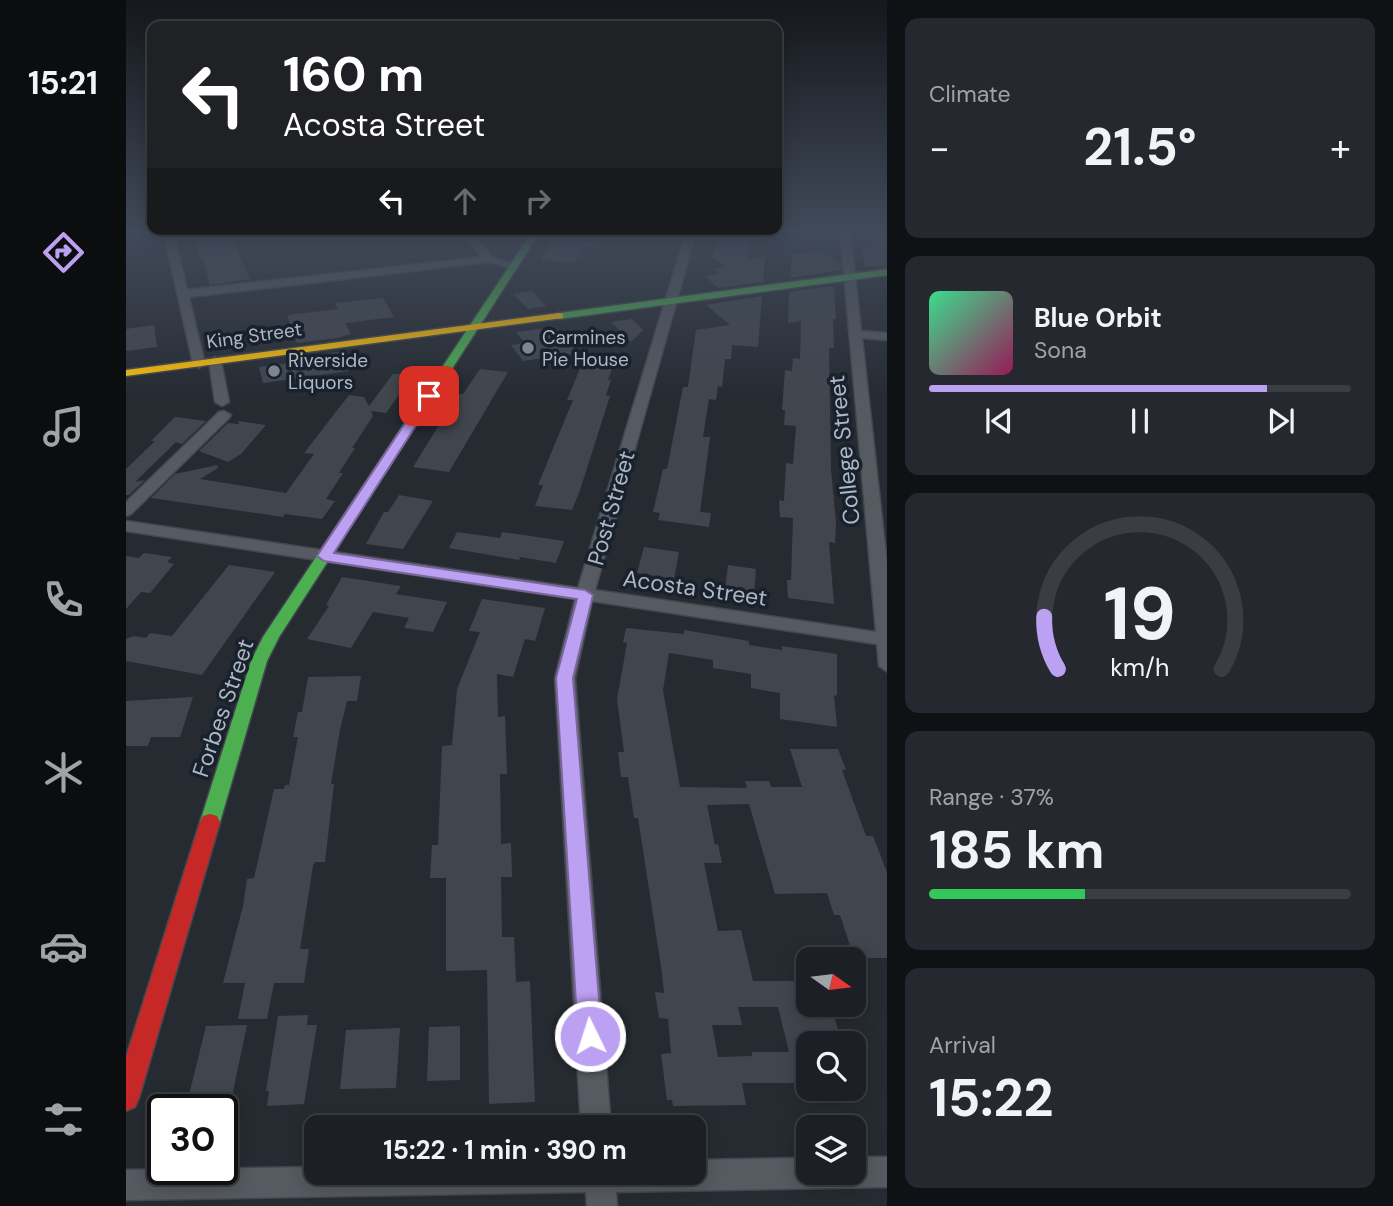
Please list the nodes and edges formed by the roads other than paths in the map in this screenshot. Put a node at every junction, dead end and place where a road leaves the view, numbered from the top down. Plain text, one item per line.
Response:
1 (182, 285) edge
2 (260, 285) edge
3 (501, 285) edge
4 (676, 285) edge
5 (788, 285) edge
6 (850, 285) edge
7 (184, 294) junction
8 (672, 301) junction
9 (474, 327) junction
10 (855, 334) junction
11 (887, 337) edge
12 (215, 361) junction
13 (198, 363) junction
14 (126, 373) edge
15 (126, 512) edge
16 (126, 526) edge
17 (324, 556) junction
18 (884, 583) edge
19 (585, 595) junction
20 (884, 639) junction
21 (887, 666) edge
22 (126, 1098) edge
23 (595, 1115) edge
24 (887, 1172) edge
25 (706, 1180) edge
26 (126, 1185) edge
27 (304, 1185) edge

1 - 7 street
2 - 7 street
3 - 9 street, Forbes Street
4 - 8 street, Post Street
5 - 8 street, King Street
6 - 10 street, College Street
7 - 13 street
8 - 9 street, King Street
8 - 19 street, Post Street
9 - 12 street, King Street
9 - 17 street, Forbes Street
10 - 11 street
10 - 18 street, College Street
12 - 13 street, King Street
12 - 15 street
13 - 14 street, King Street
16 - 17 street, Acosta Street
17 - 19 street, Acosta Street
17 - 22 street, Forbes Street
18 - 20 street, College Street
19 - 20 street, Acosta Street
19 - 23 street, Post Street
20 - 21 street, College Street
24 - 25 street
26 - 27 street

